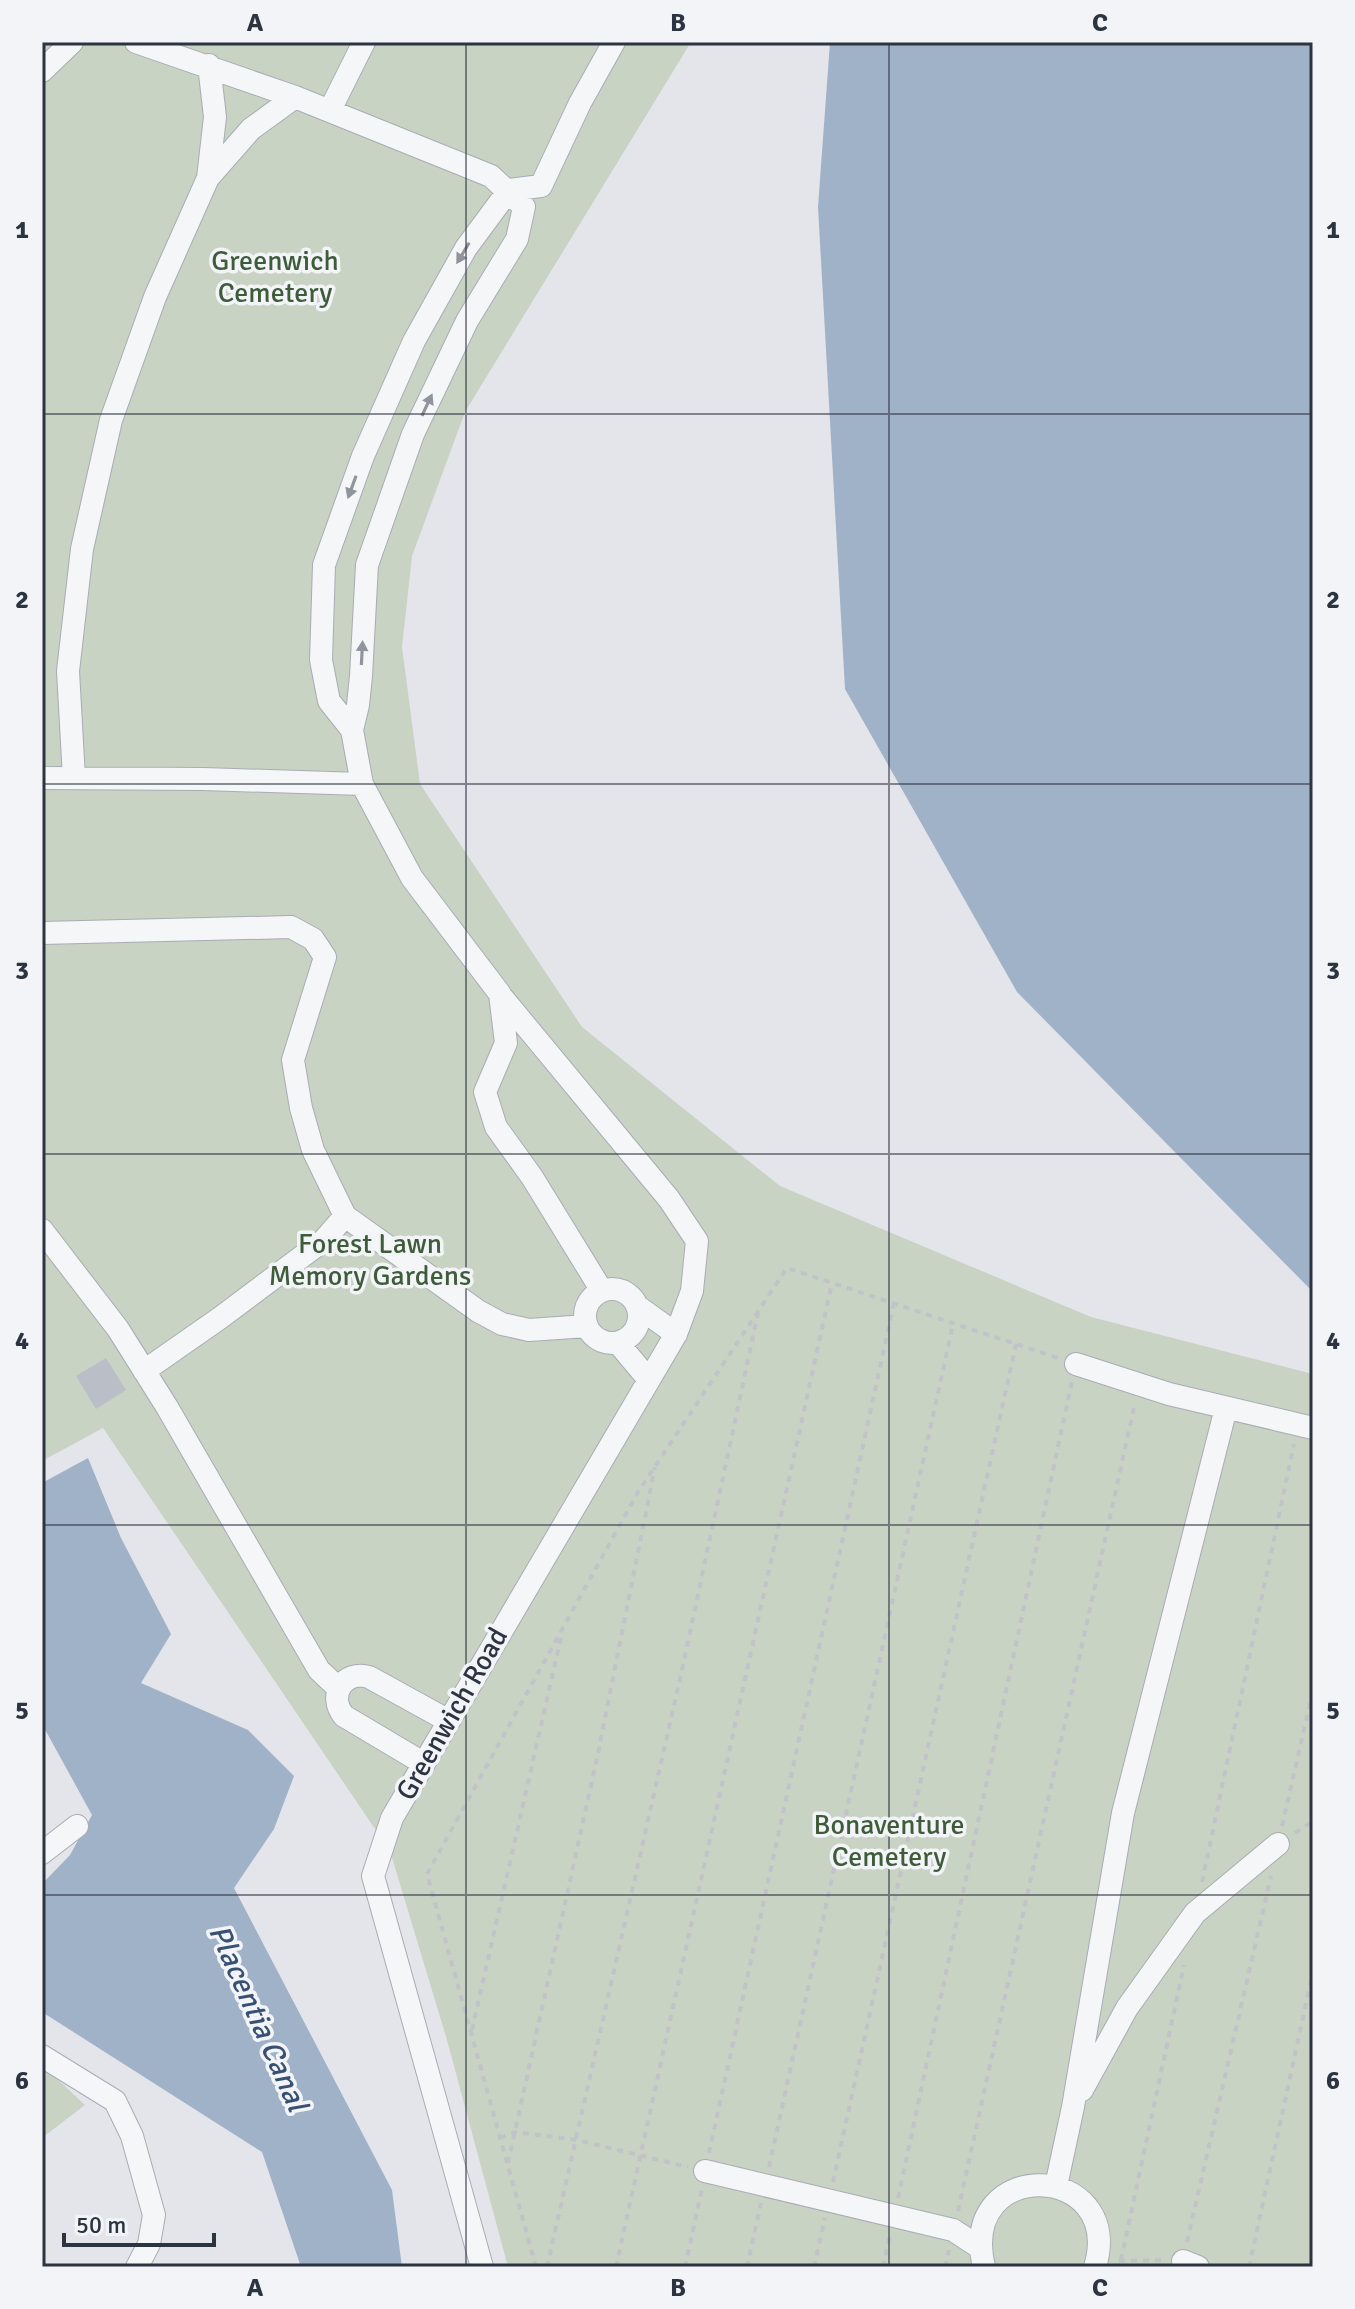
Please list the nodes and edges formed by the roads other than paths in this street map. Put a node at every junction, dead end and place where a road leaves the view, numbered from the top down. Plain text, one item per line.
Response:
1 (72, 42) edge
2 (136, 42) edge
3 (364, 42) edge
4 (614, 42) edge
5 (209, 65) junction
6 (42, 71) edge
7 (295, 97) junction
8 (330, 110) junction
9 (208, 178) junction
10 (509, 190) junction
11 (352, 730) junction
12 (42, 778) edge
13 (74, 778) junction
14 (362, 784) junction
15 (42, 933) edge
16 (500, 994) junction
17 (345, 1216) junction
18 (42, 1230) edge
19 (602, 1291) junction
20 (637, 1306) junction
21 (587, 1326) junction
22 (676, 1334) junction
23 (618, 1343) junction
24 (1076, 1364) road end
25 (144, 1371) junction
26 (649, 1380) junction
27 (1226, 1408) junction
28 (1306, 1426) edge
29 (338, 1688) junction
30 (447, 1720) junction
31 (423, 1763) junction
32 (77, 1826) dead end
33 (1278, 1844) road end
34 (42, 1853) edge
35 (42, 2056) edge
36 (1073, 2107) junction
37 (705, 2171) road end
38 (1056, 2186) junction
39 (981, 2257) edge
40 (1103, 2265) edge
41 (137, 2267) edge
42 (482, 2267) edge

1 - 6 street
2 - 5 street
3 - 8 street
4 - 10 street
5 - 7 street
5 - 9 street
7 - 8 street
7 - 9 street
8 - 10 street
9 - 13 street
11 -> 10 street
10 -> 11 street
11 - 14 street, Greenwich Road
12 - 13 street
13 - 14 street
14 - 16 street, Greenwich Road
15 - 17 street
16 - 19 street
16 - 22 street, Greenwich Road
17 - 21 street
17 - 25 street
18 - 25 street
19 - 20 street
19 - 21 street
20 - 22 street
20 - 23 street
21 - 23 street
22 - 26 street, Greenwich Road
23 - 26 street
24 - 27 street
25 - 29 street
26 - 30 street, Greenwich Road
27 - 28 street
27 - 36 street
29 - 30 street
29 - 31 street
30 - 31 street, Greenwich Road
31 - 42 street, Greenwich Road
32 - 34 street
33 - 36 street
35 - 41 street
36 - 38 street
37 - 39 street
38 - 39 street
38 - 40 street

